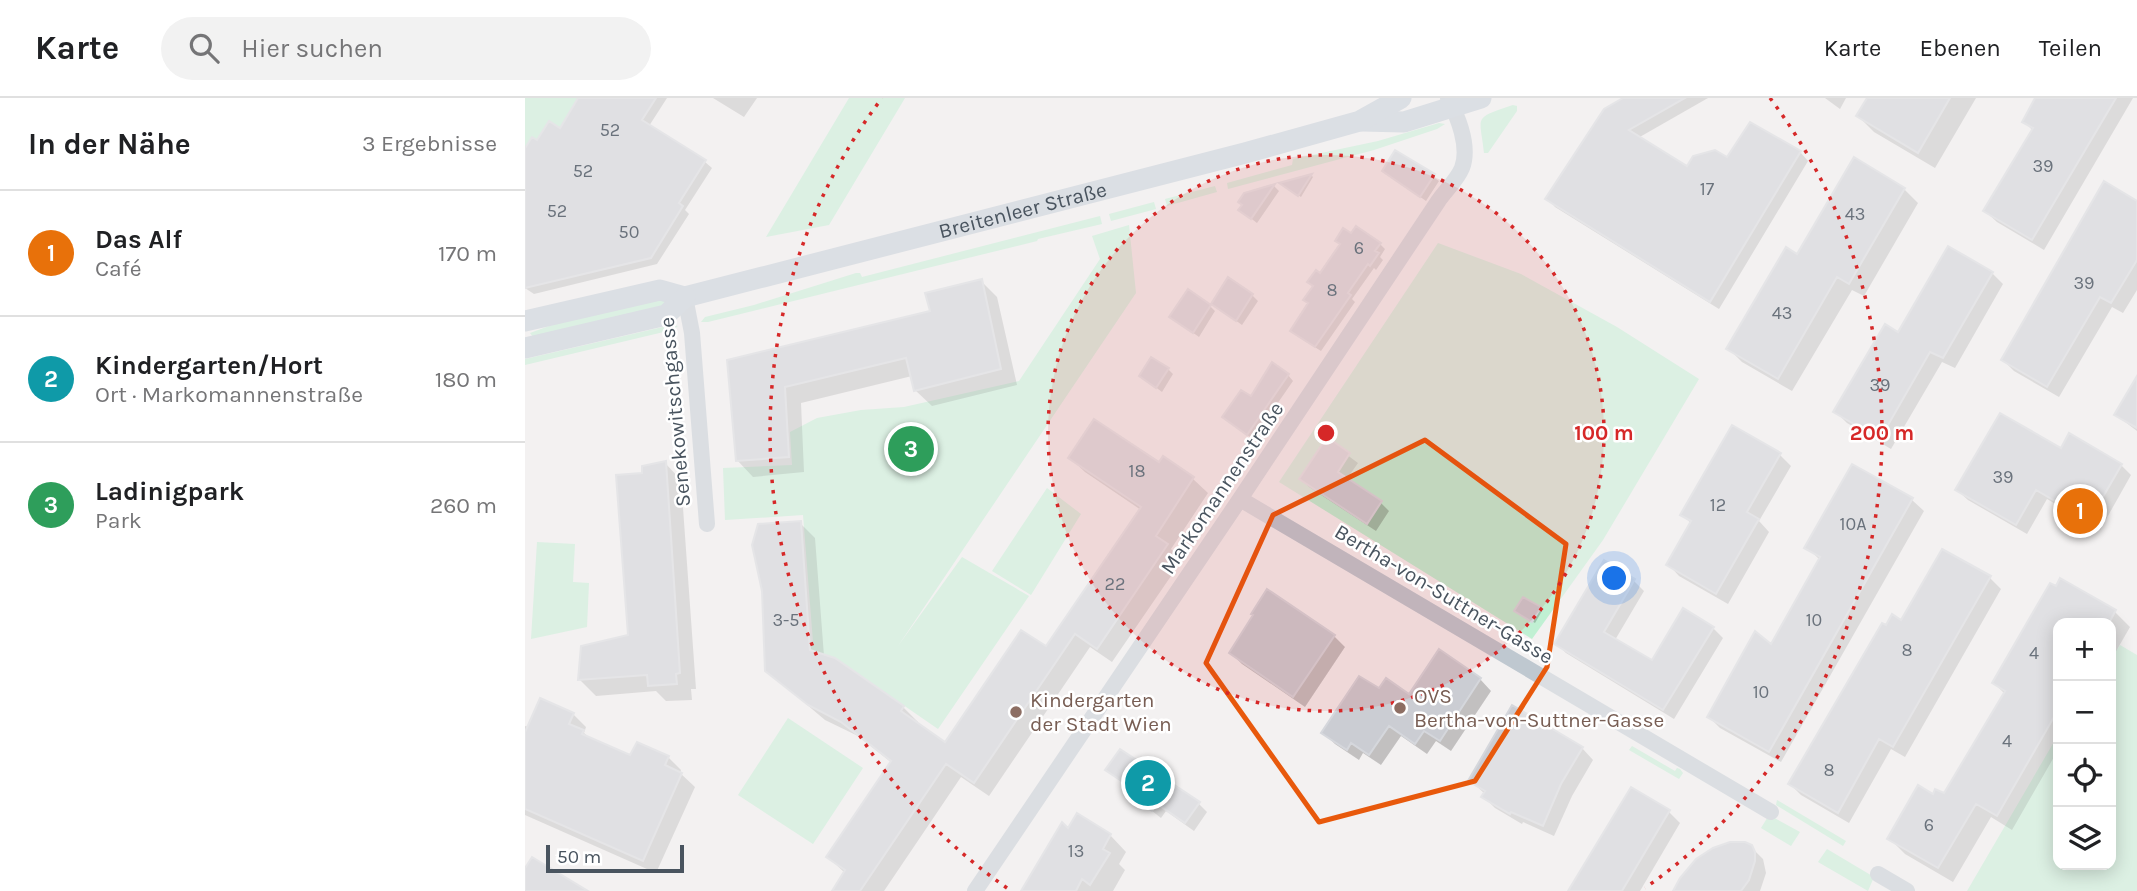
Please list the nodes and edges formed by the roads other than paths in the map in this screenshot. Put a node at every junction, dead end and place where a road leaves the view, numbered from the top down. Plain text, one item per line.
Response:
1 (1401, 98) edge
2 (1481, 98) edge
3 (1450, 102) edge
4 (1360, 121) junction
5 (685, 297) junction
6 (525, 321) edge
7 (525, 348) edge
8 (1240, 499) junction
9 (707, 524) dead end
10 (1771, 812) dead end
11 (1878, 874) dead end
12 (975, 891) edge
13 (1906, 891) edge

1 - 4 main road, Breitenleer Straße
2 - 3 main road, Breitenleer Straße
3 - 4 main road, Breitenleer Straße
3 - 8 street, Markomannenstraße
4 - 5 main road, Breitenleer Straße
5 - 6 main road, Breitenleer Straße
5 - 7 main road, Breitenleer Straße
5 - 9 street, Senekowitschgasse
8 - 10 street, Bertha-von-Suttner-Gasse
8 - 12 street, Markomannenstraße
11 - 13 street

